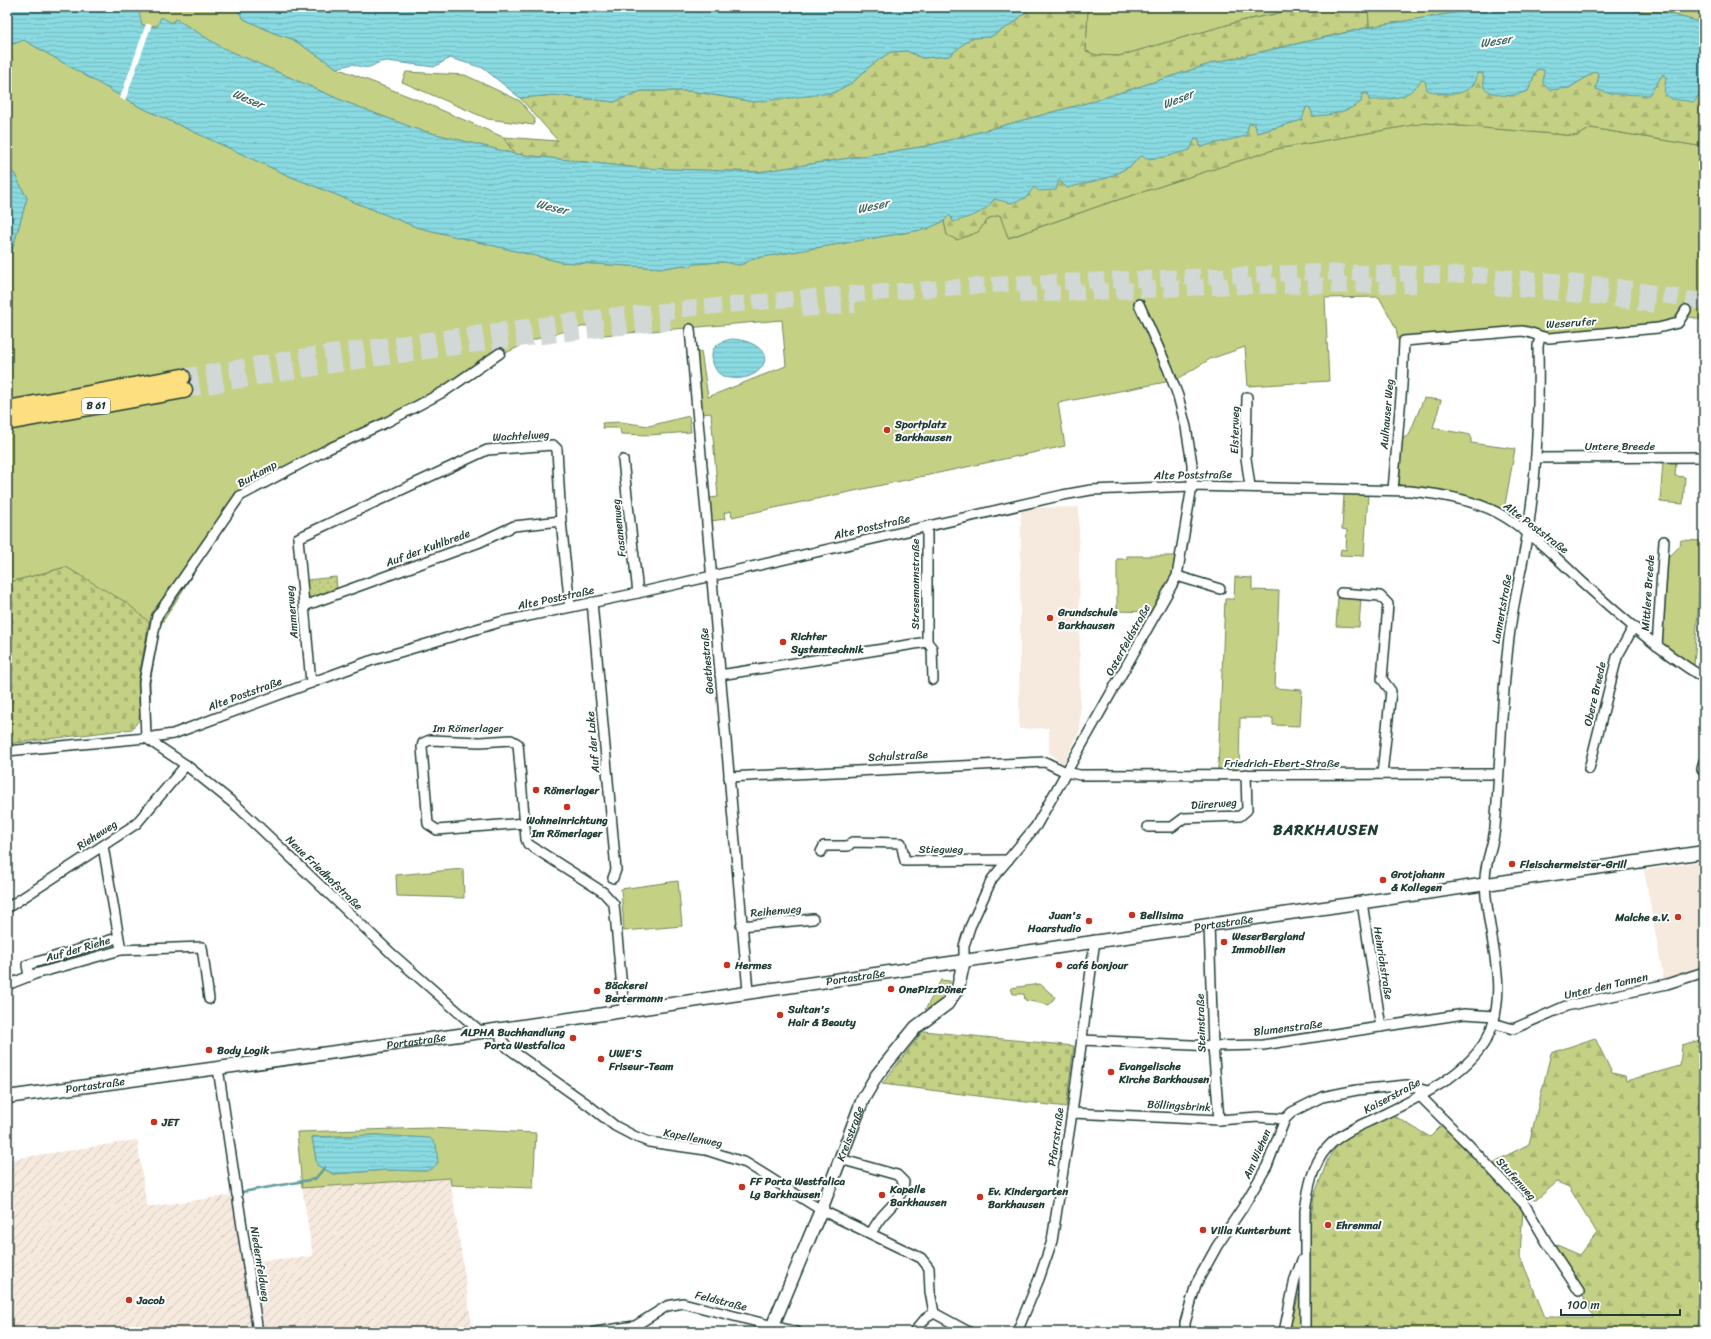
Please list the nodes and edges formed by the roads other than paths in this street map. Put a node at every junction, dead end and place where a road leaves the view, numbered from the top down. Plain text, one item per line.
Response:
1 (1140, 304) dead end
2 (1686, 310) dead end
3 (690, 329) dead end
4 (1540, 337) junction
5 (1404, 341) joint
6 (500, 353) dead end
7 (1247, 397) dead end
8 (7, 409) edge
9 (7, 422) edge
10 (1704, 457) edge
11 (1536, 458) junction
12 (623, 460) dead end
13 (1192, 486) junction
14 (1250, 486) junction
15 (1393, 490) junction
16 (561, 521) junction
17 (927, 526) junction
18 (1528, 534) junction
19 (298, 538) joint
20 (1664, 541) dead end
21 (711, 575) junction
22 (1177, 576) junction
23 (1220, 589) dead end
24 (638, 593) junction
25 (1340, 593) dead end
26 (592, 602) junction
27 (304, 606) junction
28 (570, 607) junction
29 (1633, 628) junction
30 (927, 642) junction
31 (1657, 646) junction
32 (720, 675) junction
33 (1704, 678) edge
34 (933, 680) dead end
35 (311, 683) junction
36 (146, 738) junction
37 (7, 751) edge
38 (186, 765) junction
39 (1589, 769) dead end
40 (1066, 772) junction
41 (1246, 774) junction
42 (1382, 774) junction
43 (1498, 774) junction
44 (729, 776) junction
45 (525, 823) junction
46 (1148, 828) dead end
47 (103, 846) junction
48 (821, 852) dead end
49 (1704, 852) edge
50 (1008, 860) junction
51 (613, 878) dead end
52 (1485, 884) junction
53 (1362, 902) junction
54 (7, 908) edge
55 (813, 920) dead end
56 (1209, 924) junction
57 (742, 926) junction
58 (118, 938) junction
59 (1095, 940) junction
60 (120, 950) junction
61 (964, 960) junction
62 (1704, 972) edge
63 (29, 976) junction
64 (7, 985) edge
65 (748, 991) junction
66 (210, 999) dead end
67 (624, 1009) junction
68 (1494, 1020) junction
69 (1381, 1027) junction
70 (499, 1028) junction
71 (481, 1032) junction
72 (1082, 1040) junction
73 (1213, 1046) junction
74 (218, 1068) junction
75 (1423, 1093) junction
76 (7, 1097) edge
77 (1072, 1113) junction
78 (1285, 1119) junction
79 (1219, 1120) junction
80 (840, 1159) junction
81 (821, 1210) junction
82 (871, 1233) junction
83 (1304, 1256) junction
84 (1579, 1291) dead end
85 (934, 1313) junction
86 (771, 1329) edge
87 (258, 1332) edge
88 (595, 1332) edge
89 (797, 1332) edge
90 (914, 1332) edge
91 (969, 1332) edge
92 (1017, 1332) edge
93 (1185, 1332) edge
94 (1284, 1332) edge
95 (1305, 1332) edge

1 - 13 street, Osterfeldstraße
2 - 4 street, Weserufer
3 - 21 street, Goethestraße
4 - 5 street, Weserufer
4 - 11 street, Lannertstraße
5 - 15 street, Aulhauser Weg
6 - 36 street, Burkamp
7 - 14 street, Elsterweg
8 - 9 highway, B 61
10 - 11 street, Untere Breede
11 - 18 street, Lannertstraße
12 - 24 street, Fasanenweg
13 - 14 street, Alte Poststraße
13 - 17 street, Alte Poststraße
13 - 22 street, Osterfeldstraße
14 - 15 street, Alte Poststraße
15 - 18 street, Alte Poststraße
16 - 19 street, Wachtelweg
16 - 27 street, Auf der Kuhlbrede
16 - 28 street, Wachtelweg
17 - 21 street, Alte Poststraße
17 - 30 street, Stresemannstraße
18 - 29 street, Alte Poststraße
18 - 43 street, Lannertstraße
19 - 27 street, Ammerweg
20 - 31 street, Mittlere Breede
21 - 24 street, Alte Poststraße
21 - 32 street, Goethestraße
22 - 23 street
22 - 40 street, Osterfeldstraße
24 - 26 street, Alte Poststraße
25 - 42 street
26 - 28 street, Alte Poststraße
26 - 51 street, Auf der Lake
27 - 35 street, Ammerweg
28 - 35 street, Alte Poststraße
29 - 31 street, Alte Poststraße
29 - 39 street, Obere Breede
30 - 32 street, Stresemannstraße
30 - 34 street, Stresemannstraße
31 - 33 street, Alte Poststraße
32 - 44 street, Goethestraße
35 - 36 street, Alte Poststraße
36 - 37 street, Alte Poststraße
36 - 38 street, Neue Friedhofstraße
38 - 47 street, Rieheweg
38 - 71 street, Neue Friedhofstraße
40 - 41 street, Friedrich-Ebert-Straße
40 - 44 street, Schulstraße
40 - 50 street, Osterfeldstraße
41 - 42 street, Friedrich-Ebert-Straße
41 - 46 street, Dürerweg
42 - 43 street, Friedrich-Ebert-Straße
43 - 52 street, Lannertstraße
44 - 57 street, Goethestraße
45 - 45 street, Im Römerlager
45 - 67 street, Im Römerlager
47 - 54 street, Rieheweg
47 - 58 street, Auf der Riehe
48 - 50 street, Stiegweg
49 - 52 main road, Portastraße
50 - 61 street, Osterfeldstraße
52 - 53 main road, Portastraße
52 - 68 street, Kaiserstraße
53 - 56 main road, Portastraße
53 - 69 street, Heinrichstraße
55 - 57 street, Reihenweg
56 - 59 main road, Portastraße
56 - 73 street, Steinstraße
57 - 65 street, Goethestraße
58 - 60 street, Auf der Riehe
58 - 63 street, Auf der Riehe
59 - 61 main road, Portastraße
59 - 72 street, Pfarrstraße
60 - 63 street, Auf der Riehe
60 - 66 street
61 - 65 main road, Portastraße
61 - 80 main road, Kreisstraße
62 - 68 street, Unter den Tannen
63 - 64 street, Auf der Riehe
65 - 67 main road, Portastraße
67 - 70 main road, Portastraße
68 - 69 street, Blumenstraße
68 - 75 street, Kaiserstraße
69 - 73 street, Blumenstraße
70 - 71 main road, Portastraße
70 - 81 street, Kapellenweg
71 - 74 main road, Portastraße
72 - 73 street, Blumenstraße
72 - 77 street, Pfarrstraße
73 - 79 street, Steinstraße
74 - 76 main road, Portastraße
74 - 87 street, Niedernfeldweg
75 - 78 street, Am Wiehen
75 - 83 street, Kaiserstraße
75 - 84 street, Stufenweg
77 - 79 street, Böllingsbrink
77 - 92 street, Pfarrstraße
78 - 79 street, Böllingsbrink
78 - 93 street, Am Wiehen
80 - 81 main road, Kreisstraße
80 - 82 street
81 - 82 street, Kapellenweg
81 - 86 main road, Kreisstraße
82 - 85 street, Kapellenweg
83 - 94 street
83 - 95 street, Kaiserstraße
85 - 90 street
85 - 91 street
86 - 88 street, Feldstraße
86 - 89 street, Feldstraße

